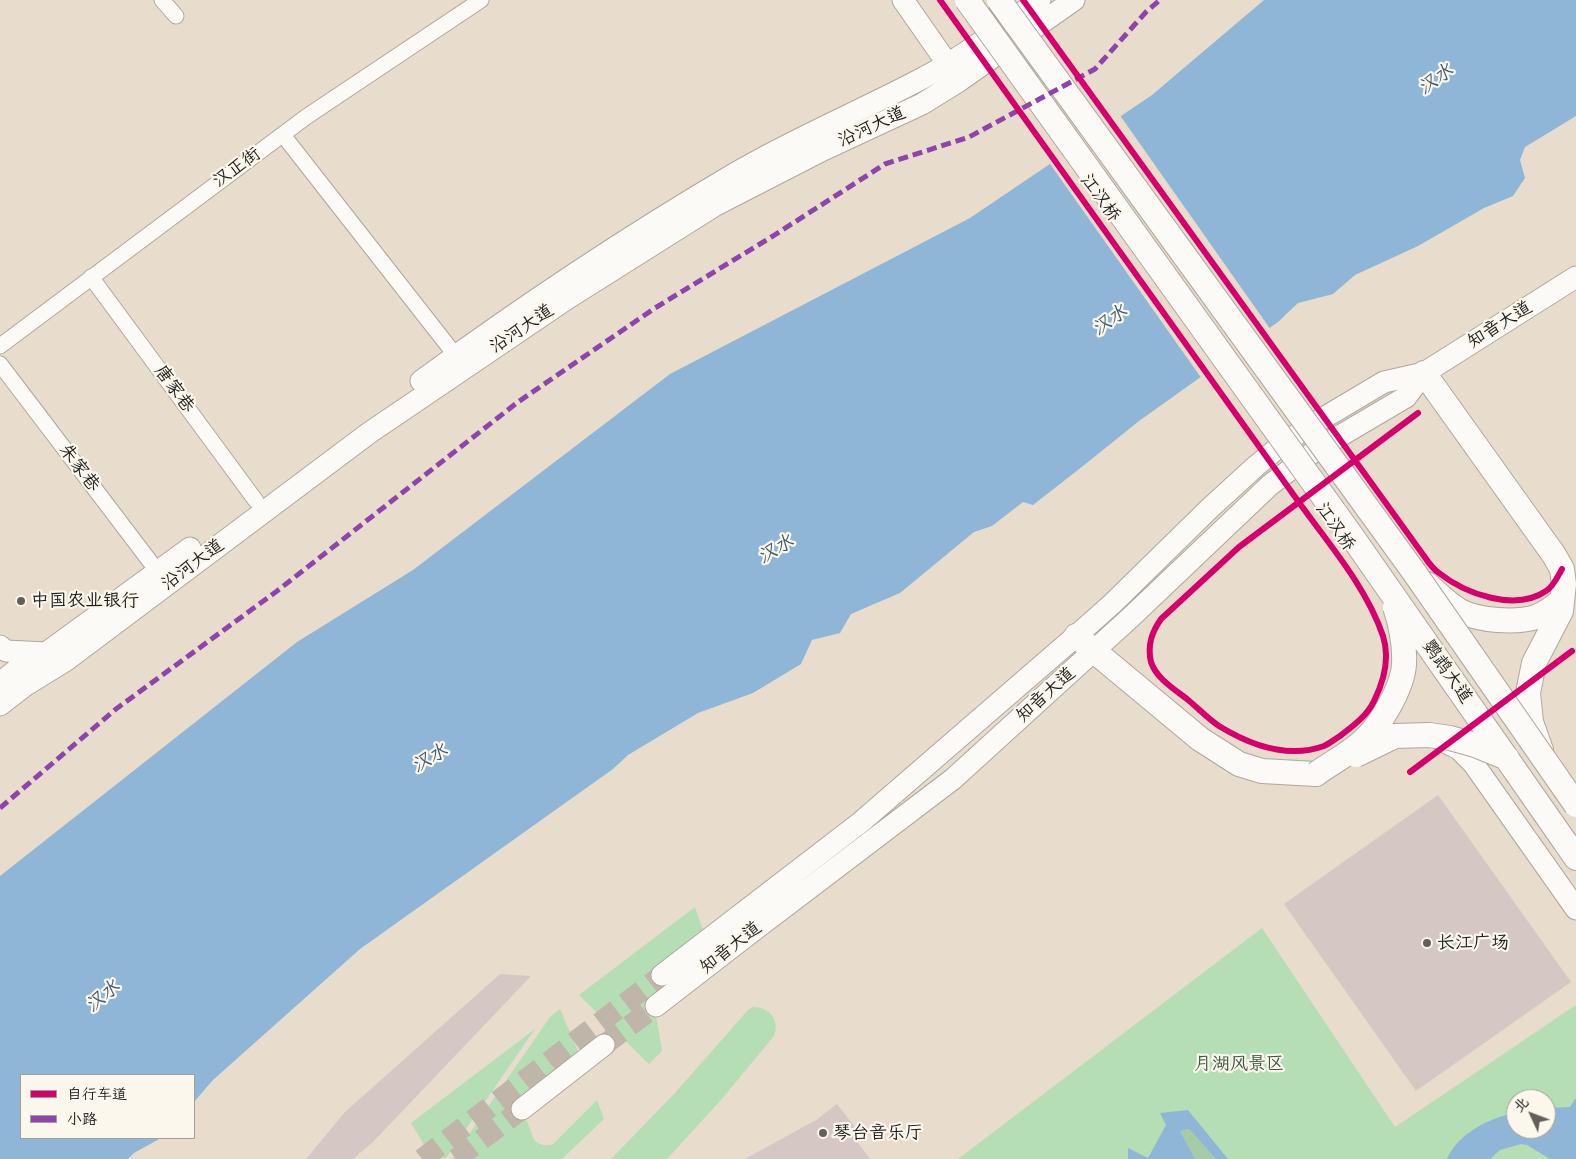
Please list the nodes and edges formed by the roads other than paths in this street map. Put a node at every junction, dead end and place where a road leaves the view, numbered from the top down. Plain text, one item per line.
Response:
1 (162, 0) edge
2 (481, 0) edge
3 (903, 0) edge
4 (967, 0) edge
5 (999, 0) edge
6 (1040, 0) edge
7 (1069, 1) edge
8 (176, 16) dead end
9 (953, 72) junction
10 (283, 135) junction
11 (1576, 277) edge
12 (92, 278) junction
13 (0, 346) edge
14 (456, 356) junction
15 (0, 364) edge
16 (1424, 373) junction
17 (256, 501) junction
18 (1375, 519) joint
19 (1351, 535) joint
20 (158, 572) junction
21 (1414, 572) junction
22 (1390, 591) junction
23 (1562, 600) junction
24 (1085, 644) junction
25 (0, 646) edge
26 (0, 652) edge
27 (46, 653) junction
28 (8, 688) edge
29 (1429, 735) junction
30 (1507, 758) junction
31 (1544, 758) junction
32 (1316, 774) junction
33 (1576, 805) edge
34 (1570, 850) edge
35 (1576, 909) edge
36 (662, 975) tunnel mouth
37 (656, 1006) tunnel mouth
38 (604, 1045) tunnel mouth
39 (522, 1109) tunnel mouth

1 - 8 street
2 - 10 street, 汉正街
3 - 9 main road
4 - 19 main road, 江汉桥, bridge
5 - 18 main road, 江汉桥, bridge
6 - 9 main road, 沿河大道
7 - 9 main road, 沿河大道
9 - 14 main road, 沿河大道
9 - 28 main road, 沿河大道
10 - 12 street, 汉正街
10 - 14 street
11 - 16 main road, 知音大道
12 - 13 street, 汉正街
12 - 17 street, 唐家巷
14 - 17 main road, 沿河大道
15 - 20 street, 朱家巷
16 - 23 main road
16 - 24 main road, 知音大道
17 - 20 main road, 沿河大道
18 - 21 main road, 鹦鹉大道, bridge
19 - 22 main road, 鹦鹉大道, bridge
20 - 27 main road, 沿河大道
21 - 23 main road, bridge
21 - 31 main road, 鹦鹉大道, bridge
22 - 30 main road, 鹦鹉大道, bridge
22 - 32 main road, bridge
23 - 31 main road
24 - 32 main road
24 - 36 main road, 知音大道
24 - 37 main road, 知音大道
25 - 27 main road
26 - 28 main road
27 - 28 main road, 沿河大道
29 - 30 main road, bridge
29 - 32 main road, bridge
29 - 35 main road
30 - 34 main road, 鹦鹉大道, bridge
31 - 33 main road, 鹦鹉大道, bridge
38 - 39 main road

